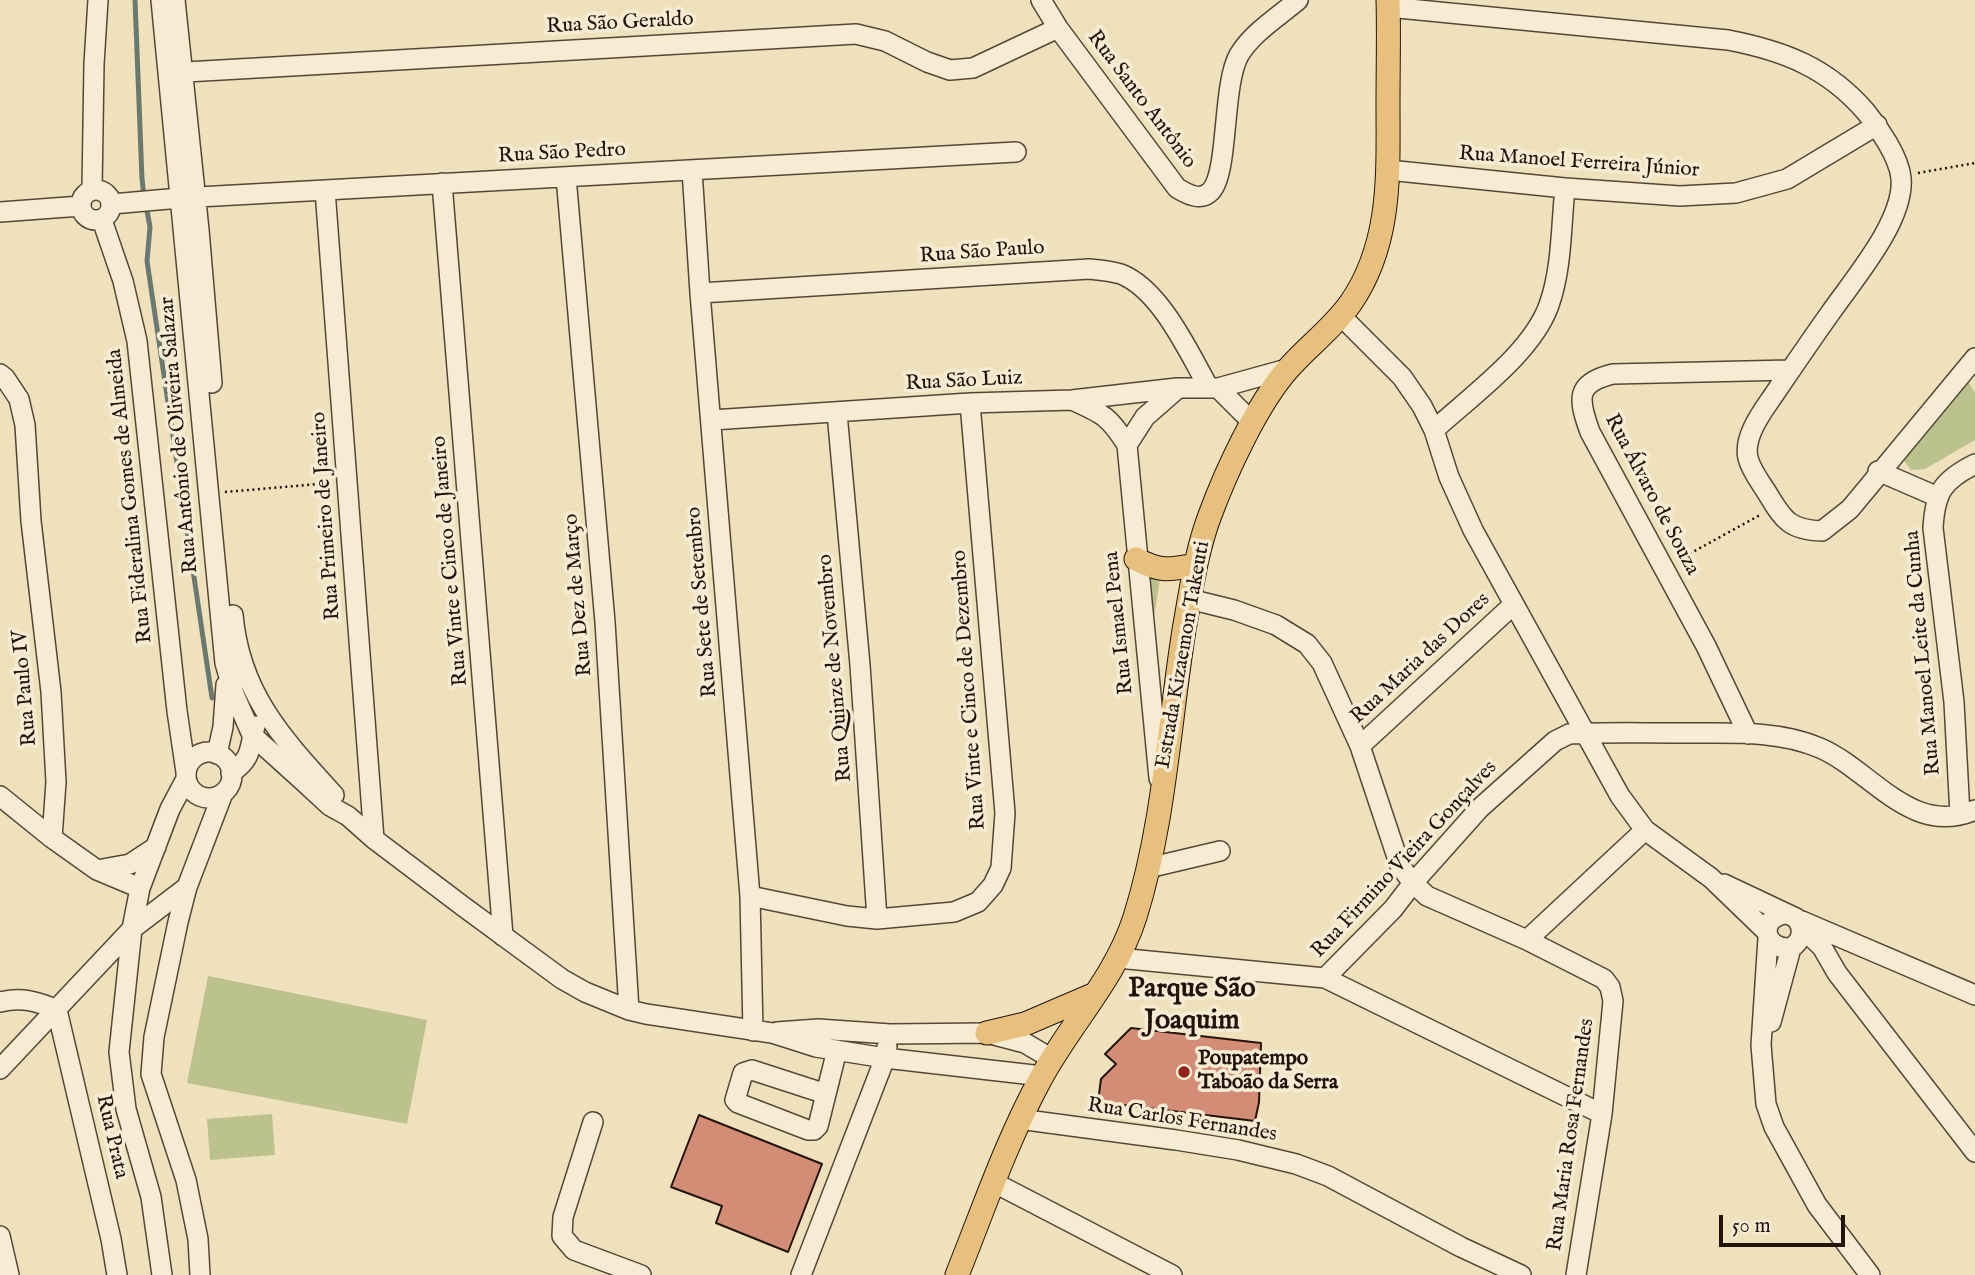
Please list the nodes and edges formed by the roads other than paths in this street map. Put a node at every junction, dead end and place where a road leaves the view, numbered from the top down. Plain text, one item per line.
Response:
1 (98, 0) edge
2 (162, 0) edge
3 (175, 0) edge
4 (1298, 0) edge
5 (1047, 2) edge
6 (1388, 4) edge
7 (1058, 28) junction
8 (175, 72) junction
9 (1877, 125) junction
10 (1016, 152) dead end
11 (692, 170) junction
12 (1388, 170) junction
13 (566, 177) junction
14 (442, 183) junction
15 (1565, 188) junction
16 (92, 190) junction
17 (325, 190) junction
18 (188, 198) junction
19 (81, 206) junction
20 (112, 209) junction
21 (0, 212) edge
22 (700, 293) junction
23 (1340, 316) junction
24 (1975, 358) edge
25 (1287, 369) junction
26 (1791, 370) junction
27 (0, 374) edge
28 (1177, 388) junction
29 (1213, 388) junction
30 (1072, 400) junction
31 (970, 403) junction
32 (837, 413) junction
33 (712, 420) junction
34 (1252, 422) junction
35 (1434, 430) junction
36 (1127, 445) junction
37 (1975, 464) edge
38 (1878, 471) junction
39 (1938, 497) junction
40 (1136, 559) junction
41 (1195, 565) junction
42 (1189, 599) junction
43 (1513, 605) junction
44 (225, 663) junction
45 (254, 694) junction
46 (1586, 733) junction
47 (1748, 734) junction
48 (253, 735) junction
49 (1360, 746) junction
50 (293, 750) junction
51 (218, 755) junction
52 (231, 773) junction
53 (186, 776) junction
54 (223, 793) junction
55 (0, 796) edge
56 (1161, 796) junction
57 (1967, 812) edge
58 (348, 816) junction
59 (1645, 830) junction
60 (52, 838) junction
61 (374, 839) junction
62 (156, 847) junction
63 (1220, 851) dead end
64 (1148, 867) junction
65 (102, 872) junction
66 (1711, 878) junction
67 (1413, 883) junction
68 (187, 887) junction
69 (140, 888) junction
70 (750, 896) junction
71 (877, 919) junction
72 (132, 929) junction
73 (1793, 931) junction
74 (1768, 935) junction
75 (503, 936) junction
76 (1527, 940) junction
77 (1857, 944) junction
78 (1118, 958) junction
79 (1839, 976) junction
80 (1325, 978) junction
81 (1095, 994) junction
82 (1975, 995) edge
83 (0, 1002) edge
84 (57, 1010) junction
85 (629, 1010) junction
86 (763, 1032) junction
87 (987, 1033) junction
88 (890, 1034) junction
89 (1761, 1045) junction
90 (837, 1050) junction
91 (885, 1058) junction
92 (1047, 1068) junction
93 (0, 1069) edge
94 (825, 1094) dead end
95 (1602, 1114) junction
96 (1019, 1119) junction
97 (593, 1122) dead end
98 (1975, 1152) edge
99 (993, 1182) junction
100 (0, 1236) edge
101 (9, 1275) edge
102 (117, 1275) edge
103 (162, 1275) edge
104 (200, 1275) edge
105 (641, 1275) edge
106 (801, 1275) edge
107 (957, 1275) edge
108 (1172, 1275) edge
109 (1521, 1275) edge
110 (1576, 1275) edge
111 (1870, 1275) edge

1 - 16 street
2 - 8 street, Rua Antônio de Oliveira Salazar
3 - 8 street, Rua Antônio de Oliveira Salazar
4 - 7 street, Rua Santo Antônio
5 - 7 street, Rua Santo Antônio
6 - 9 street
6 - 12 main road, Estrada Kizaemon Takeuti
7 - 8 street, Rua São Geraldo
8 - 18 street, Rua Antônio de Oliveira Salazar
9 - 15 street, Rua Manoel Ferreira Júnior
9 - 26 street
10 - 11 street, Rua São Pedro
11 - 13 street, Rua São Pedro
11 - 22 street, Rua Sete de Setembro
12 - 15 street, Rua Manoel Ferreira Júnior
12 - 23 main road, Estrada Kizaemon Takeuti
13 - 14 street, Rua São Pedro
13 - 85 street, Rua Dez de Março
14 - 17 street, Rua São Pedro
14 - 75 street, Rua Vinte e Cinco de Janeiro
15 - 35 street
16 - 19 street
16 - 20 street
17 - 18 street, Rua São Pedro
17 - 61 street, Rua Primeiro de Janeiro
18 - 20 street, Rua São Pedro
18 - 44 street, Rua Antônio de Oliveira Salazar
18 - 45 street, Rua Antônio de Oliveira Salazar
19 - 20 street
19 - 21 street
20 - 53 street, Rua Fideralina Gomes de Almeida
22 - 29 street, Rua São Paulo
22 - 33 street, Rua Sete de Setembro
23 - 25 main road, Estrada Kizaemon Takeuti
23 - 35 street
24 - 38 street
25 - 29 street, Rua São Luiz
25 - 34 main road, Estrada Kizaemon Takeuti
26 - 38 street
26 - 47 street, Rua Álvaro de Souza
27 - 60 street, Rua Paulo IV
28 - 29 street, Rua São Luiz
28 - 30 street, Rua São Luiz
28 - 36 street
29 - 34 street
30 - 31 street, Rua São Luiz
30 - 36 street
31 - 32 street, Rua São Luiz
31 - 71 street, Rua Vinte e Cinco de Dezembro
32 - 33 street, Rua São Luiz
32 - 71 street, Rua Quinze de Novembro
33 - 70 street, Rua Sete de Setembro
34 - 41 main road, Estrada Kizaemon Takeuti
35 - 43 street
36 - 40 street, Rua Ismael Pena
37 - 39 street
38 - 39 street
39 - 57 street, Rua Manoel Leite da Cunha
40 - 41 main road
40 - 56 street, Rua Ismael Pena
41 - 42 main road, Estrada Kizaemon Takeuti
42 - 49 street, Rua Maria Rosa Fernandes
42 - 56 main road, Estrada Kizaemon Takeuti
43 - 46 street
43 - 49 street, Rua Maria das Dores
44 - 48 street, Rua Antônio de Oliveira Salazar
44 - 51 street
45 - 48 street
45 - 50 street, Rua Antônio de Oliveira Salazar
46 - 47 street, Rua Firmino Vieira Gonçalves
46 - 59 street
46 - 67 street, Rua Firmino Vieira Gonçalves
47 - 57 street, Rua Firmino Vieira Gonçalves
48 - 50 street
48 - 51 street
48 - 52 street
48 - 58 street, Rua Antônio de Oliveira Salazar
49 - 67 street, Rua Maria Rosa Fernandes
50 - 58 street, Rua Antônio de Oliveira Salazar
51 - 52 street
51 - 53 street
52 - 54 street
53 - 54 street
53 - 62 street
54 - 68 street
55 - 60 street
56 - 64 main road, Estrada Kizaemon Takeuti
58 - 61 street, Rua Antônio de Oliveira Salazar
59 - 66 street
59 - 76 street
60 - 65 street
61 - 75 street, Rua Antônio de Oliveira Salazar
62 - 65 street
62 - 69 street
63 - 64 street
64 - 78 main road, Estrada Kizaemon Takeuti
65 - 69 street
65 - 72 street
66 - 73 street
66 - 74 street
67 - 76 street, Rua Maria Rosa Fernandes
67 - 80 street, Rua Firmino Vieira Gonçalves
68 - 72 street
68 - 104 street
69 - 72 street
70 - 71 street, Rua Vinte e Cinco de Dezembro
70 - 86 street, Rua Sete de Setembro
72 - 84 street
72 - 103 street
73 - 74 street
73 - 74 street
73 - 77 street
73 - 79 street
73 - 89 street
74 - 89 street
75 - 85 street, Rua Antônio de Oliveira Salazar
76 - 95 street, Rua Maria Rosa Fernandes
77 - 79 street
77 - 82 street
78 - 80 street, Rua Firmino Vieira Gonçalves
78 - 81 main road, Estrada Kizaemon Takeuti
79 - 98 street
80 - 95 street
81 - 87 main road
81 - 92 main road, Estrada Kizaemon Takeuti
83 - 84 street
84 - 93 street
84 - 102 street, Rua Prata
85 - 86 street, Rua Antônio de Oliveira Salazar
86 - 88 street, Rua Antônio de Oliveira Salazar
86 - 90 street, Rua Antônio de Oliveira Salazar
87 - 88 street, Rua Antônio de Oliveira Salazar
87 - 92 street, Rua Antônio de Oliveira Salazar
88 - 91 street
89 - 111 street
90 - 91 street, Rua Antônio de Oliveira Salazar
90 - 94 street
91 - 92 street, Rua Antônio de Oliveira Salazar
91 - 106 street
92 - 96 main road, Estrada Kizaemon Takeuti
95 - 110 street, Rua Maria Rosa Fernandes
96 - 99 main road, Estrada Kizaemon Takeuti
96 - 109 street, Rua Carlos Fernandes
97 - 105 street
99 - 107 main road, Estrada Kizaemon Takeuti
99 - 108 street
100 - 101 street

